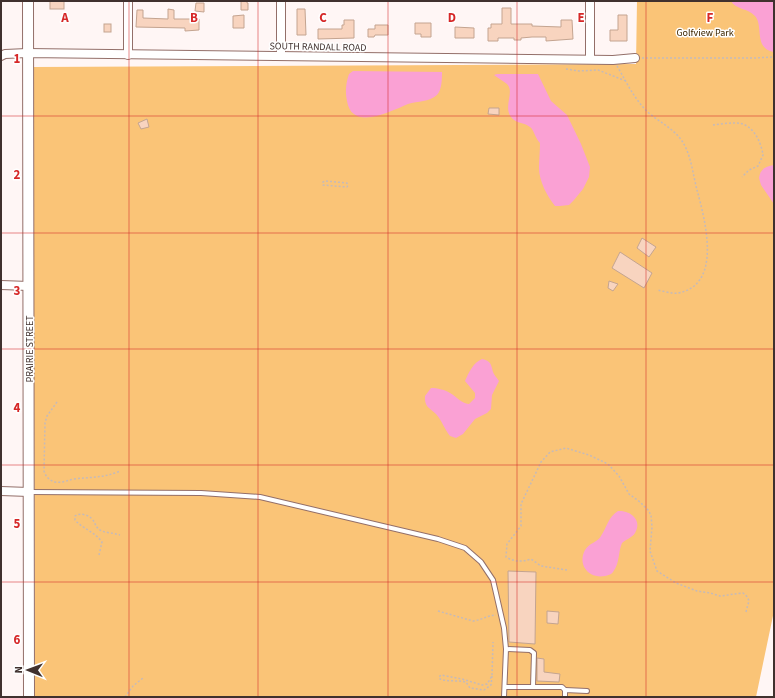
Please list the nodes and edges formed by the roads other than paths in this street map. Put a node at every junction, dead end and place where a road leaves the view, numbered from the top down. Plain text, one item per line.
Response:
1 (28, 1) edge
2 (128, 1) edge
3 (281, 1) edge
4 (590, 1) edge
5 (27, 54) junction
6 (128, 55) junction
7 (281, 55) junction
8 (1, 56) edge
9 (635, 58) road end
10 (590, 59) junction
11 (1, 286) edge
12 (29, 286) junction
13 (1, 491) edge
14 (29, 492) junction
15 (506, 649) junction
16 (504, 687) junction
17 (533, 687) junction
18 (565, 690) junction
19 (587, 691) dead end
20 (29, 697) edge
21 (504, 697) edge
22 (565, 697) edge

1 - 5 street, PRAIRIE STREET
2 - 6 street
3 - 7 street
4 - 10 street
5 - 6 street, SOUTH RANDALL ROAD
5 - 8 street, SOUTH RANDALL ROAD
5 - 12 street, PRAIRIE STREET
6 - 7 street, SOUTH RANDALL ROAD
7 - 10 street, SOUTH RANDALL ROAD
9 - 10 street, SOUTH RANDALL ROAD
11 - 12 street
12 - 14 street, PRAIRIE STREET
13 - 14 street
14 - 15 lane
14 - 20 street, PRAIRIE STREET
15 - 16 lane
15 - 17 lane
16 - 17 lane
16 - 21 lane
17 - 18 lane
18 - 19 lane
18 - 22 lane

